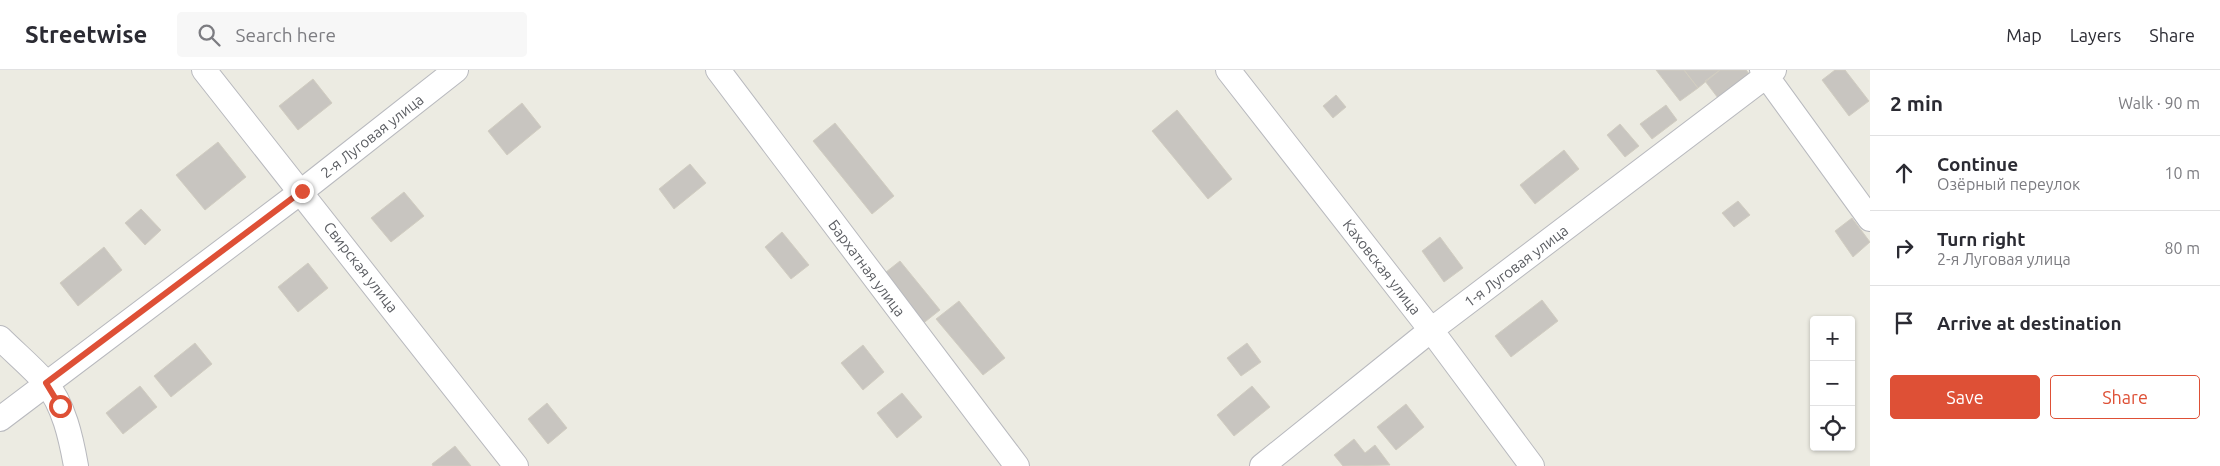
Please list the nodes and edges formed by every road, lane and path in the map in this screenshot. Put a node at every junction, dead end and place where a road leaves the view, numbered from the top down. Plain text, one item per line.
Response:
1 (204, 70) edge
2 (456, 70) edge
3 (718, 70) edge
4 (1228, 70) edge
5 (1768, 72) edge
6 (302, 191) junction
7 (1870, 219) edge
8 (1431, 330) junction
9 (0, 338) edge
10 (46, 383) junction
11 (0, 419) edge
12 (76, 466) edge
13 (516, 466) edge
14 (1017, 466) edge
15 (1262, 466) edge
16 (1532, 466) edge

1 - 6 street, Свирская улица
2 - 6 street, 2-я Луговая улица
3 - 14 street, Бархатная улица
4 - 8 street, Каховская улица
5 - 7 street
5 - 8 street, 1-я Луговая улица
6 - 10 street, 2-я Луговая улица
6 - 13 street, Свирская улица
8 - 15 street, 1-я Луговая улица
8 - 16 street, Каховская улица
9 - 10 street
10 - 11 street, 2-я Луговая улица
10 - 12 street

